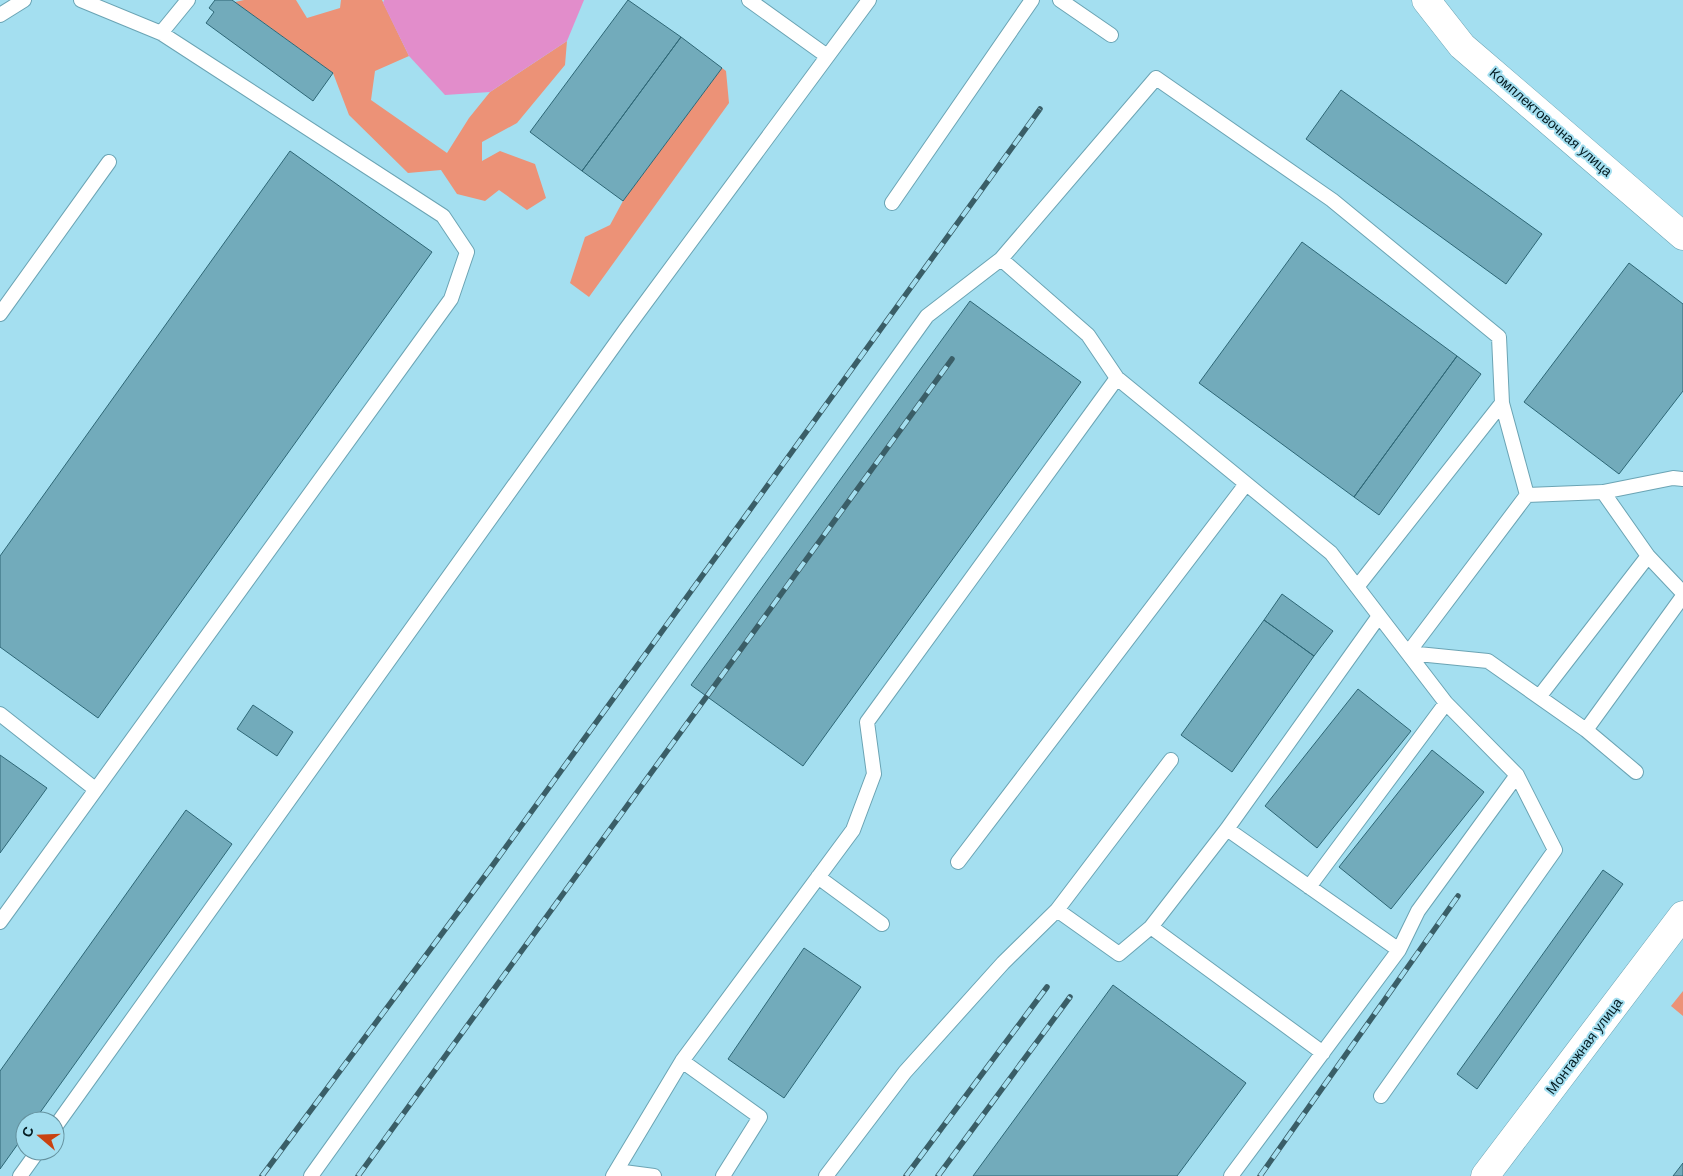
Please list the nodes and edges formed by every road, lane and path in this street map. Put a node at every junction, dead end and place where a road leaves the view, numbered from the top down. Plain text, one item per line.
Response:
1 (24, 0) edge
2 (81, 0) edge
3 (188, 0) edge
4 (749, 0) edge
5 (869, 0) edge
6 (1032, 0) edge
7 (1060, 0) edge
8 (1426, 0) edge
9 (0, 16) edge
10 (161, 33) junction
11 (1111, 35) dead end
12 (827, 56) junction
13 (109, 162) dead end
14 (892, 203) dead end
15 (1683, 236) edge
16 (1001, 259) junction
17 (0, 314) edge
18 (1116, 378) junction
19 (1502, 403) junction
20 (1683, 479) edge
21 (1246, 484) junction
22 (1603, 492) junction
23 (1527, 496) junction
24 (1648, 556) junction
25 (1357, 587) junction
26 (1683, 595) edge
27 (1379, 616) junction
28 (1408, 653) junction
29 (1538, 697) junction
30 (1446, 703) junction
31 (0, 714) edge
32 (1586, 730) junction
33 (1170, 760) dead end
34 (1636, 772) dead end
35 (1517, 775) junction
36 (96, 789) junction
37 (1227, 829) junction
38 (958, 862) dead end
39 (818, 877) junction
40 (1309, 887) junction
41 (1057, 910) junction
42 (1683, 915) edge
43 (0, 922) edge
44 (882, 924) dead end
45 (1151, 927) junction
46 (1399, 950) junction
47 (1323, 1053) junction
48 (682, 1061) junction
49 (1381, 1096) dead end
50 (65, 1113) edge
51 (31, 1161) edge
52 (614, 1174) edge
53 (20, 1176) edge
54 (311, 1176) edge
55 (654, 1176) edge
56 (724, 1176) edge
57 (826, 1176) edge
58 (1230, 1176) edge
59 (1485, 1176) edge

1 - 9 lane
2 - 10 lane
3 - 10 lane
4 - 12 lane
5 - 12 lane
6 - 14 lane
7 - 11 lane
8 - 15 street, Комплектовочная улица
10 - 36 lane
12 - 50 lane
13 - 17 lane
16 - 18 lane
16 - 19 lane
16 - 54 lane
18 - 21 lane
18 - 39 lane
19 - 23 lane
19 - 25 lane
20 - 22 lane
21 - 25 lane
21 - 38 lane
22 - 23 lane
22 - 24 lane
23 - 28 lane
24 - 26 lane
24 - 29 lane
25 - 27 lane
26 - 32 lane
27 - 28 lane
27 - 37 lane
28 - 29 lane
28 - 30 lane
29 - 32 lane
30 - 35 lane
30 - 40 lane
31 - 36 lane
32 - 34 lane
33 - 41 lane
35 - 46 lane
35 - 49 lane
36 - 43 lane
37 - 40 lane
37 - 45 lane
39 - 44 lane
39 - 48 lane
40 - 46 lane
41 - 45 lane
41 - 57 lane
42 - 59 street, Монтажная улица
45 - 47 lane
46 - 47 lane
47 - 58 lane
48 - 52 lane
48 - 56 lane
51 - 53 lane
52 - 55 lane

